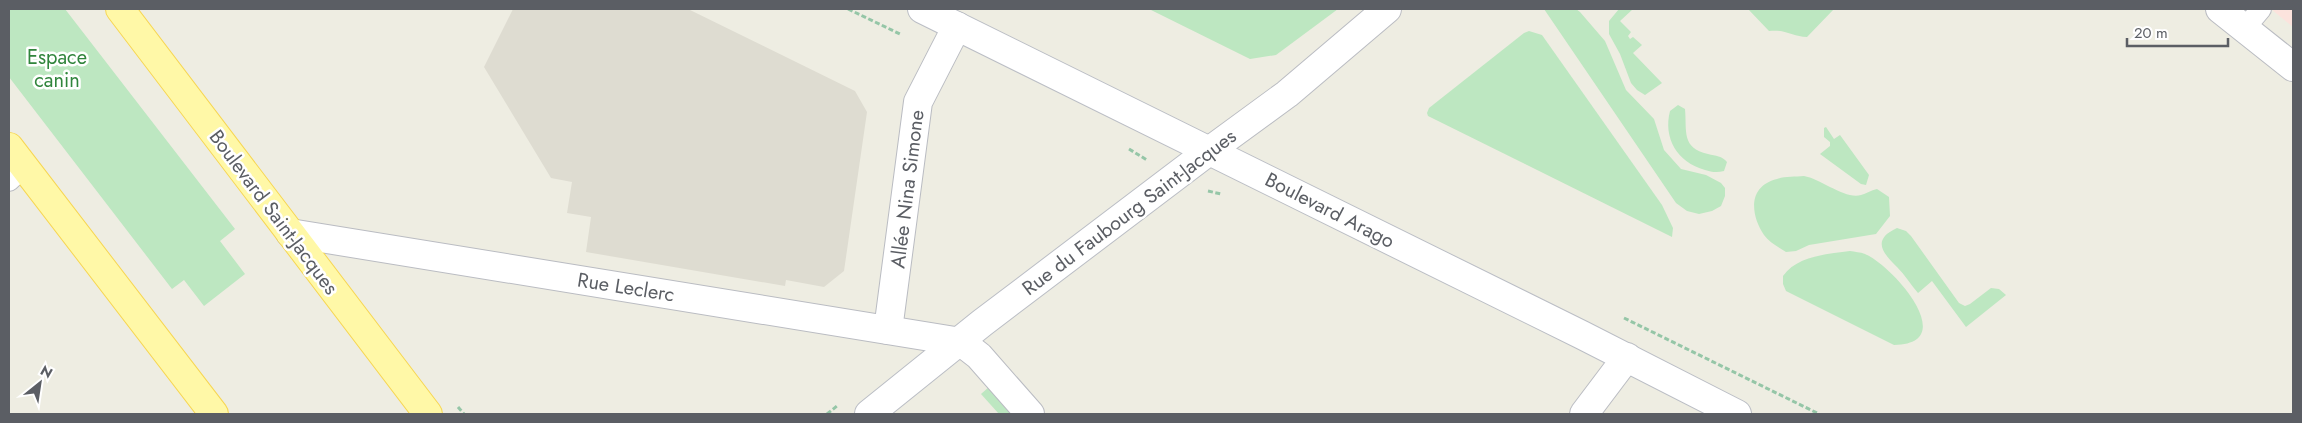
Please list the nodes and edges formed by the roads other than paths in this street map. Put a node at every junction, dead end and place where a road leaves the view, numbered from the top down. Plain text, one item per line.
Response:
1 (120, 9) edge
2 (922, 9) edge
3 (1387, 9) edge
4 (2220, 9) edge
5 (2253, 19) edge
6 (957, 26) junction
7 (2293, 67) edge
8 (1209, 151) junction
9 (14, 165) edge
10 (290, 233) junction
11 (888, 330) junction
12 (961, 342) junction
13 (1627, 357) junction
14 (209, 412) edge
15 (428, 414) edge
16 (869, 414) edge
17 (1030, 414) edge
18 (1584, 414) edge
19 (1737, 414) edge

1 - 10 main road, Boulevard Saint-Jacques
2 - 6 street, Boulevard Arago
3 - 8 street, Rue du Faubourg Saint-Jacques
4 - 5 street
5 - 7 street
6 - 8 street, Boulevard Arago
6 - 11 street, Allée Nina Simone
8 - 12 street, Rue du Faubourg Saint-Jacques
8 - 13 street, Boulevard Arago
9 - 14 main road
10 - 11 street, Rue Leclerc
10 - 15 main road, Boulevard Saint-Jacques
11 - 12 street, Rue Leclerc
12 - 16 street, Rue du Faubourg Saint-Jacques
12 - 17 street
13 - 18 street
13 - 19 street, Boulevard Arago

